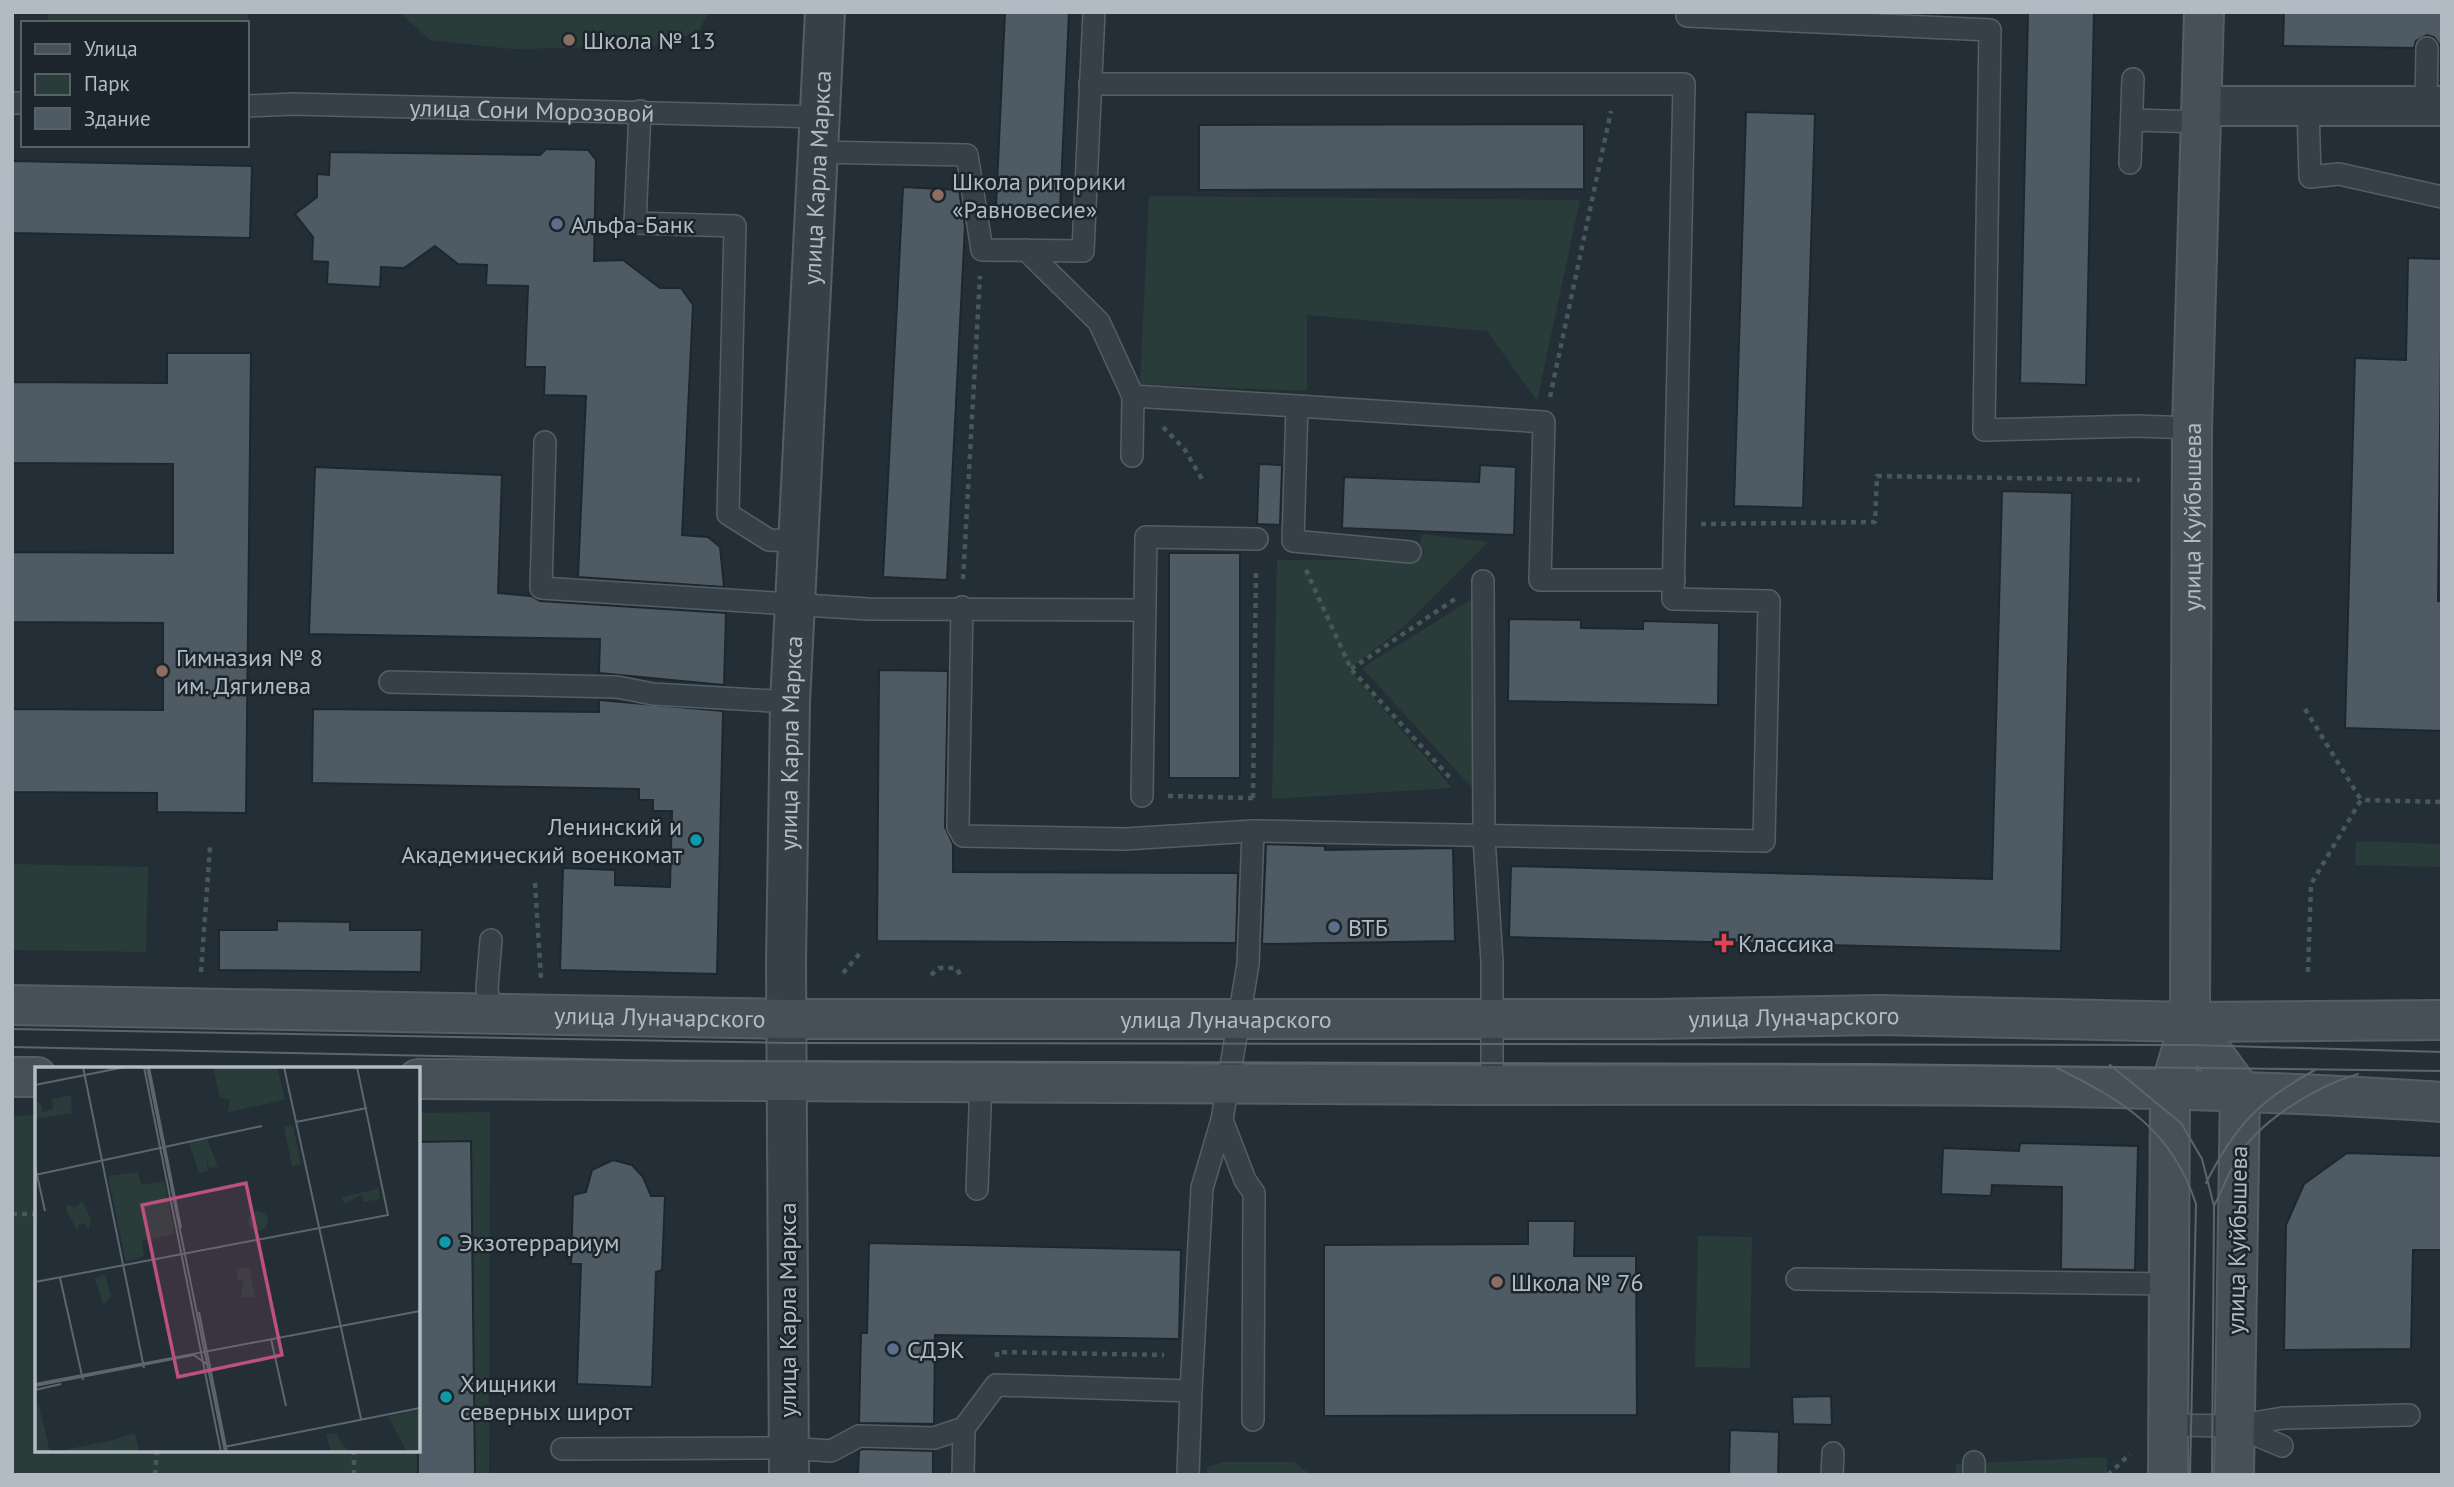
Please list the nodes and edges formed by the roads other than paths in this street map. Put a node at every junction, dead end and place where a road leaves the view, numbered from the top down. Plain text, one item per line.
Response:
1 (825, 12) edge
2 (1094, 12) edge
3 (2204, 12) edge
4 (1687, 16) dead end
5 (2427, 48) dead end
6 (2133, 79) dead end
7 (1090, 84) junction
8 (248, 106) edge
9 (2434, 106) edge
10 (2308, 107) junction
11 (640, 111) junction
12 (2202, 114) junction
13 (2132, 120) junction
14 (817, 134) junction
15 (2130, 163) dead end
16 (2442, 197) edge
17 (1026, 250) junction
18 (1133, 396) junction
19 (1297, 406) junction
20 (2192, 428) junction
21 (545, 442) dead end
22 (1132, 456) dead end
23 (1257, 539) road end
24 (798, 541) junction
25 (1410, 552) dead end
26 (1674, 580) junction
27 (1483, 581) road end
28 (794, 604) junction
29 (962, 607) junction
30 (1145, 610) junction
31 (390, 682) dead end
32 (790, 702) junction
33 (1142, 796) road end
34 (1253, 831) junction
35 (1483, 838) junction
36 (491, 940) dead end
37 (12, 1005) edge
38 (490, 1013) junction
39 (1241, 1018) junction
40 (787, 1019) junction
41 (1492, 1019) junction
42 (2442, 1020) edge
43 (2190, 1022) junction
44 (12, 1077) edge
45 (35, 1077) edge
46 (420, 1079) edge
47 (787, 1080) junction
48 (981, 1082) junction
49 (1492, 1085) junction
50 (2170, 1088) junction
51 (2240, 1090) junction
52 (1226, 1102) junction
53 (2442, 1102) edge
54 (977, 1189) dead end
55 (1797, 1279) dead end
56 (2171, 1284) junction
57 (1191, 1391) junction
58 (2409, 1415) dead end
59 (1253, 1420) dead end
60 (2235, 1426) junction
61 (964, 1428) junction
62 (2154, 1435) junction
63 (2282, 1446) dead end
64 (562, 1448) dead end
65 (1833, 1453) dead end
66 (788, 1461) edge
67 (963, 1475) edge
68 (1188, 1475) edge
69 (1832, 1475) edge
70 (2168, 1475) edge
71 (2234, 1475) edge

1 - 14 street, улица Карла Маркса
2 - 7 lane
3 - 12 main road, улица Куйбышева
4 - 20 lane
5 - 9 lane
6 - 13 lane
7 - 17 lane
7 - 26 lane
8 - 11 lane, улица Сони Морозовой
9 - 10 street
10 - 12 street
10 - 16 lane
11 - 14 lane, улица Сони Морозовой
11 - 24 lane
12 - 13 lane
12 - 20 main road, улица Куйбышева
13 - 15 lane
14 - 17 lane, улица Сони Морозовой
14 - 24 street, улица Карла Маркса
17 - 18 lane
18 - 19 lane
18 - 22 lane
19 - 25 lane
19 - 26 lane
20 - 43 main road, улица Куйбышева
21 - 28 lane
23 - 30 lane
24 - 28 street, улица Карла Маркса
26 - 35 lane
27 - 35 lane
28 - 29 lane
28 - 32 street, улица Карла Маркса
29 - 30 lane
29 - 34 lane
30 - 33 lane
31 - 32 lane
32 - 40 street, улица Карла Маркса
34 - 35 lane
34 - 39 lane
35 - 41 lane
36 - 38 lane
37 - 38 main road, улица Луначарского
38 - 40 main road, улица Луначарского
39 - 40 main road, улица Луначарского
39 - 41 main road, улица Луначарского
39 - 52 lane
40 - 47 street, улица Карла Маркса
41 - 43 main road, улица Луначарского
41 - 49 lane
42 - 43 main road, улица Луначарского
43 - 50 main road, улица Куйбышева
43 - 51 main road
44 - 45 main road
46 - 47 main road
47 - 48 main road
47 - 66 street, улица Карла Маркса
48 - 52 main road
48 - 54 lane
49 - 50 main road
49 - 52 main road
50 - 51 main road
50 - 56 main road, улица Куйбышева
51 - 53 main road
51 - 60 main road, улица Куйбышева
52 - 57 lane
52 - 59 lane
55 - 56 lane
56 - 62 main road, улица Куйбышева
57 - 61 lane
57 - 68 lane
58 - 60 lane
60 - 62 lane
60 - 63 lane
60 - 71 main road, улица Куйбышева
61 - 66 lane
61 - 67 lane
62 - 70 main road, улица Куйбышева
64 - 66 lane
65 - 69 lane

